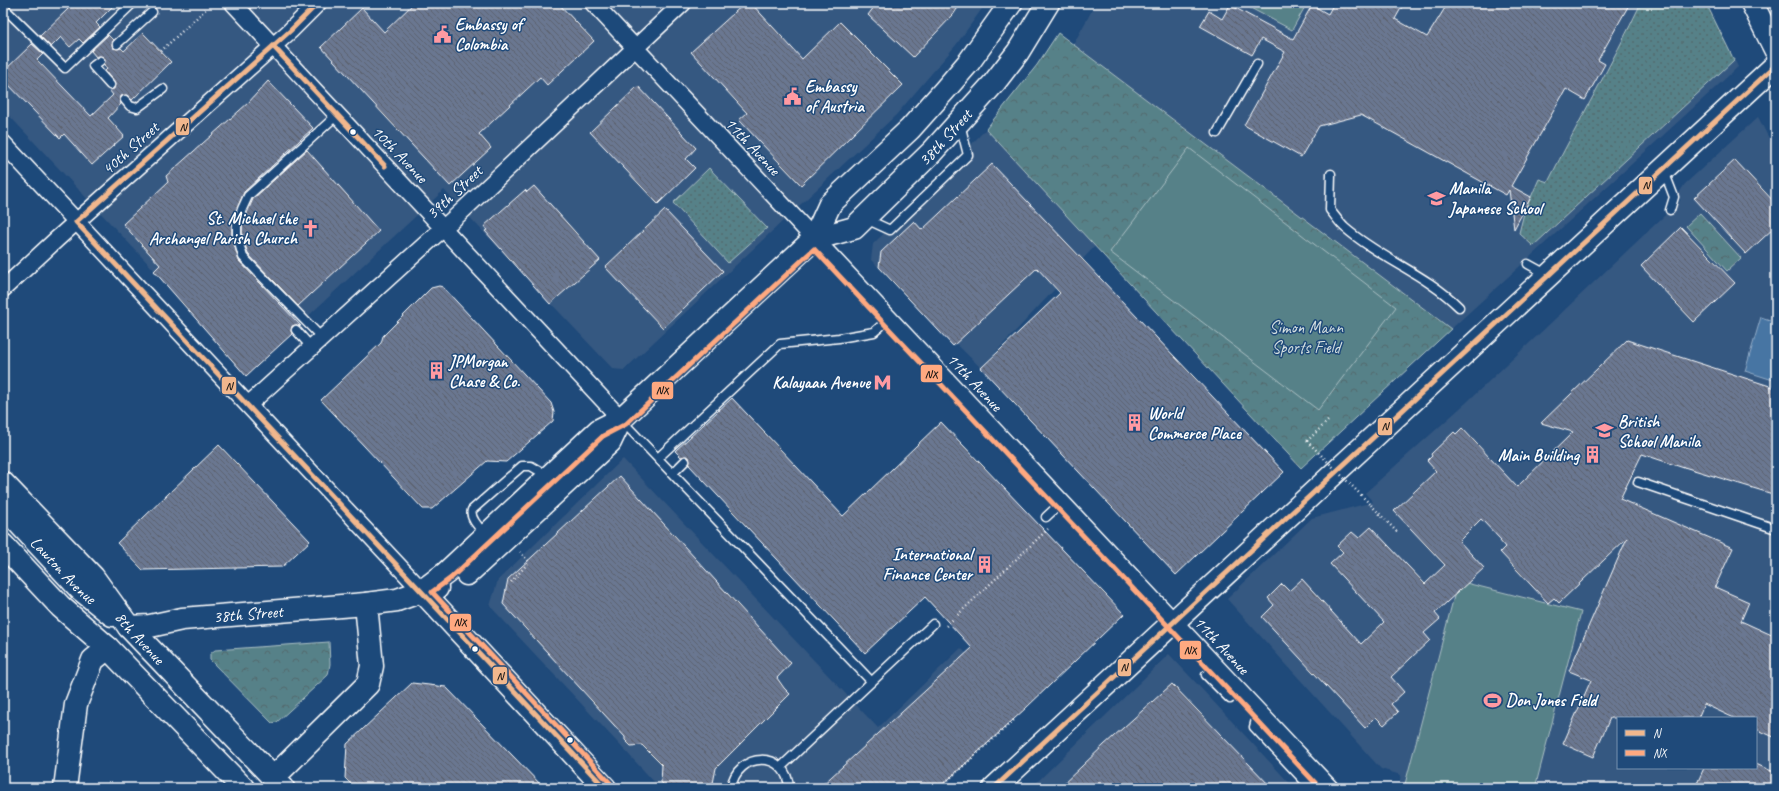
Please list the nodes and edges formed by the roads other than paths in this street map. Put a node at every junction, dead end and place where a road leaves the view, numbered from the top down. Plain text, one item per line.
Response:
1 (133, 3) edge
2 (233, 3) edge
3 (318, 3) edge
4 (592, 3) edge
5 (683, 3) edge
6 (1011, 3) edge
7 (1048, 3) edge
8 (1752, 3) edge
9 (3, 7) edge
10 (152, 12) dead end
11 (117, 44) dead end
12 (273, 46) junction
13 (635, 48) junction
14 (1776, 51) edge
15 (100, 61) dead end
16 (1257, 64) dead end
17 (1776, 65) edge
18 (110, 85) dead end
19 (163, 89) dead end
20 (125, 100) dead end
21 (337, 115) junction
22 (960, 123) junction
23 (1217, 133) dead end
24 (3, 143) edge
25 (1664, 169) junction
26 (1332, 174) dead end
27 (1670, 210) dead end
28 (864, 218) junction
29 (76, 222) junction
30 (443, 228) junction
31 (814, 239) junction
32 (1528, 264) dead end
33 (1549, 275) junction
34 (3, 289) edge
35 (1459, 307) dead end
36 (889, 319) junction
37 (296, 330) dead end
38 (317, 343) junction
39 (248, 405) junction
40 (621, 419) junction
41 (659, 457) junction
42 (685, 461) dead end
43 (674, 473) junction
44 (1638, 482) dead end
45 (3, 483) edge
46 (1062, 502) junction
47 (3, 506) edge
48 (1046, 517) dead end
49 (3, 524) edge
50 (1776, 529) edge
51 (3, 545) edge
52 (422, 591) junction
53 (366, 604) junction
54 (1174, 622) junction
55 (933, 624) dead end
56 (129, 627) junction
57 (108, 648) junction
58 (1216, 666) junction
59 (870, 681) junction
60 (1230, 699) dead end
61 (780, 767) junction
62 (279, 783) edge
63 (1003, 784) edge
64 (1320, 786) edge
65 (65, 788) edge
66 (243, 788) edge
67 (605, 788) edge
68 (731, 788) edge
69 (790, 788) edge

1 - 9 lane
2 - 12 street, 10th Avenue
3 - 12 street, 40th Street
4 - 13 street, 11th Avenue
5 - 13 street, 39th Street
6 - 31 main road, 38th Street
7 - 22 main road, 38th Street
8 - 14 main road
10 - 11 lane
12 - 21 street, 10th Avenue
12 - 29 street, 40th Street
13 - 30 street, 39th Street
13 - 31 street, 11th Avenue
15 - 18 lane
16 - 23 lane
17 - 25 main road
19 - 20 lane
21 - 30 street, 10th Avenue
21 - 38 lane
22 - 28 main road, 38th Street
22 - 28 lane
24 - 29 street
25 - 27 lane
25 - 33 main road
26 - 35 lane
28 - 31 main road, 38th Street
29 - 34 street, 40th Street
29 - 39 street
30 - 38 street, 39th Street
30 - 40 street, 10th Avenue
31 - 36 street, 11th Avenue
31 - 40 main road, 38th Street
32 - 33 lane
33 - 54 main road
36 - 41 lane
36 - 46 street, 11th Avenue
37 - 38 lane
38 - 39 street, 39th Street
39 - 52 street
40 - 41 lane
40 - 52 main road, 38th Street
40 - 52 main road, 38th Street
41 - 43 lane
42 - 43 lane
43 - 59 lane
44 - 50 lane
45 - 56 main road, 8th Avenue
46 - 48 lane
46 - 54 street, 11th Avenue
47 - 56 main road, Lawton Avenue
49 - 57 main road, Lawton Avenue
51 - 57 main road, 8th Avenue
52 - 53 main road, 38th Street
52 - 67 main road
53 - 56 main road, 38th Street
53 - 62 main road
54 - 58 street, 11th Avenue
54 - 63 main road
55 - 59 lane
56 - 62 main road, 8th Avenue
57 - 65 main road
57 - 66 main road, 8th Avenue
58 - 60 lane
58 - 64 street, 11th Avenue
59 - 61 lane
61 - 68 lane
61 - 69 lane

